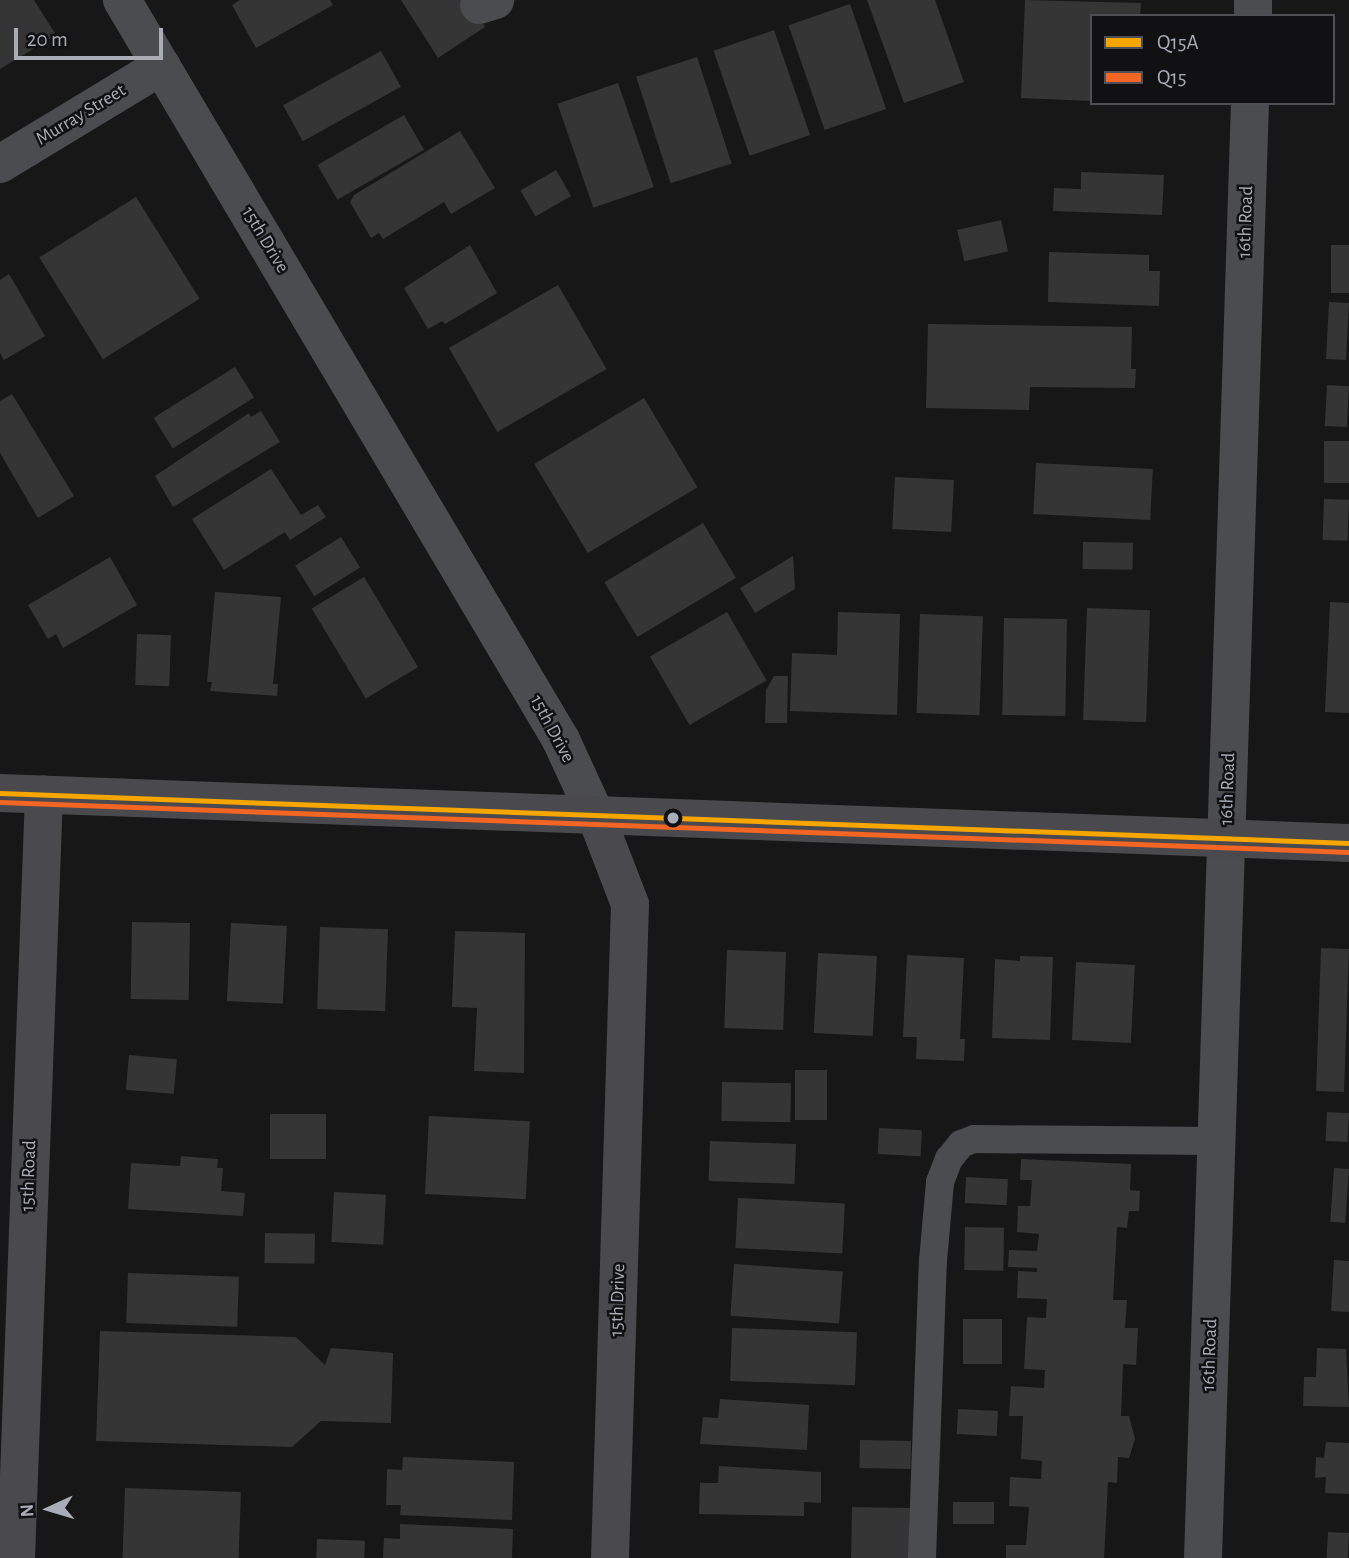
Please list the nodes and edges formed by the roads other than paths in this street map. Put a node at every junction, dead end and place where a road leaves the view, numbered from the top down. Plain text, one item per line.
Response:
1 (122, 0) edge
2 (162, 66) junction
3 (1250, 105) edge
4 (0, 164) edge
5 (0, 793) edge
6 (44, 795) junction
7 (596, 816) junction
8 (1227, 839) junction
9 (1349, 843) edge
10 (1217, 1141) junction
11 (16, 1558) edge
12 (610, 1558) edge
13 (922, 1558) edge
14 (1203, 1558) edge

1 - 2 street, 15th Drive
2 - 4 street, Murray Street
2 - 7 street, 15th Drive
3 - 8 street, 16th Road
5 - 6 street
6 - 7 street
6 - 11 street, 15th Road
7 - 8 street
7 - 12 street, 15th Drive
8 - 9 street
8 - 10 street, 16th Road
10 - 13 lane
10 - 14 street, 16th Road

